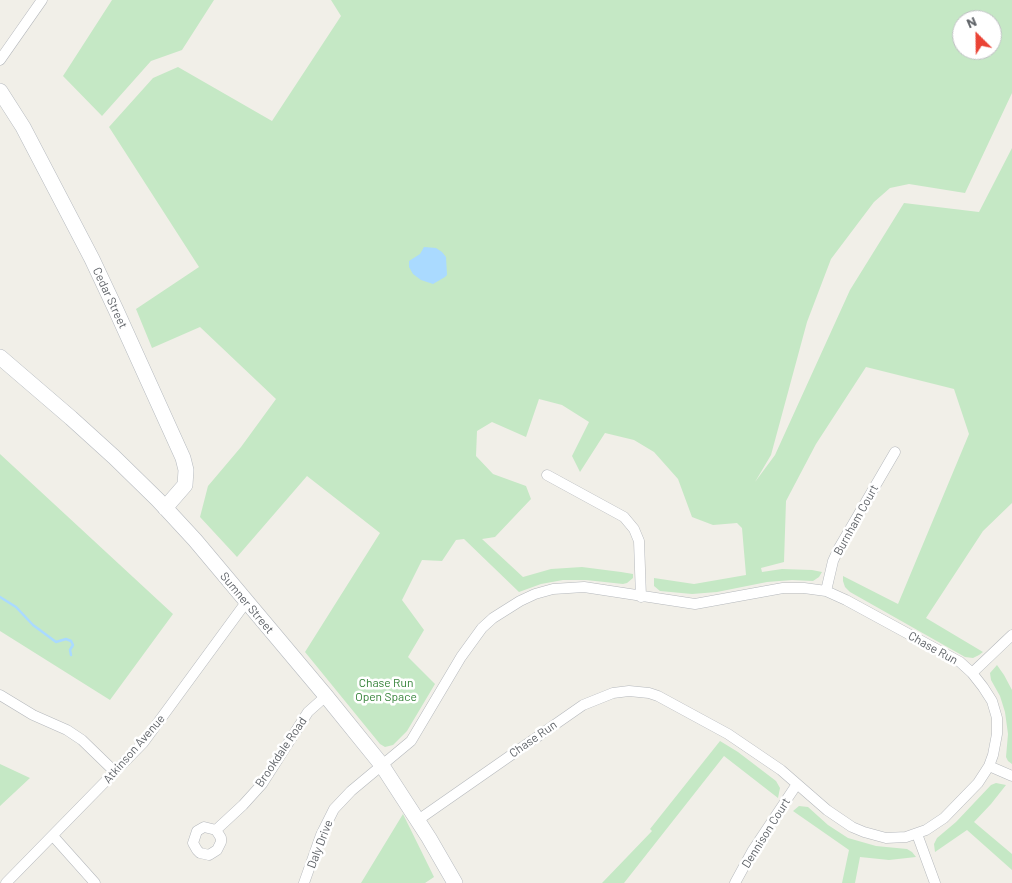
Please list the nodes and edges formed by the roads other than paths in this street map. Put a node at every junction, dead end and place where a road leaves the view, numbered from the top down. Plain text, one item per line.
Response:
1 (42, 0) edge
2 (0, 60) edge
3 (0, 91) edge
4 (0, 357) edge
5 (895, 452) dead end
6 (547, 475) dead end
7 (165, 508) junction
8 (826, 591) junction
9 (641, 597) junction
10 (247, 602) junction
11 (1012, 635) edge
12 (972, 673) junction
13 (0, 696) edge
14 (326, 696) junction
15 (381, 764) junction
16 (989, 766) junction
17 (115, 772) junction
18 (1012, 776) edge
19 (798, 784) junction
20 (418, 820) junction
21 (216, 830) dead end
22 (917, 834) junction
23 (53, 836) junction
24 (6, 883) edge
25 (95, 883) edge
26 (304, 883) edge
27 (455, 883) edge
28 (735, 883) edge
29 (934, 883) edge

1 - 2 street
3 - 7 main road, Cedar Street
4 - 7 main road, Sumner Street
5 - 8 street, Burnham Court
6 - 9 street
7 - 10 main road, Sumner Street
8 - 9 street, Chase Run
8 - 12 street, Chase Run
9 - 15 street, Chase Run
10 - 14 main road, Sumner Street
10 - 17 street, Atkinson Avenue
11 - 12 street
12 - 16 street, Chase Run
13 - 17 street
14 - 15 main road, Sumner Street
14 - 21 street, Brookdale Road
15 - 20 main road, Sumner Street
15 - 26 street, Daly Drive
16 - 18 street
16 - 22 street, Chase Run
17 - 23 street, Atkinson Avenue
19 - 20 street, Chase Run
19 - 22 street, Chase Run
19 - 28 street, Dennison Court
20 - 27 main road, Sumner Street
22 - 29 street
23 - 24 street, Atkinson Avenue
23 - 25 street

